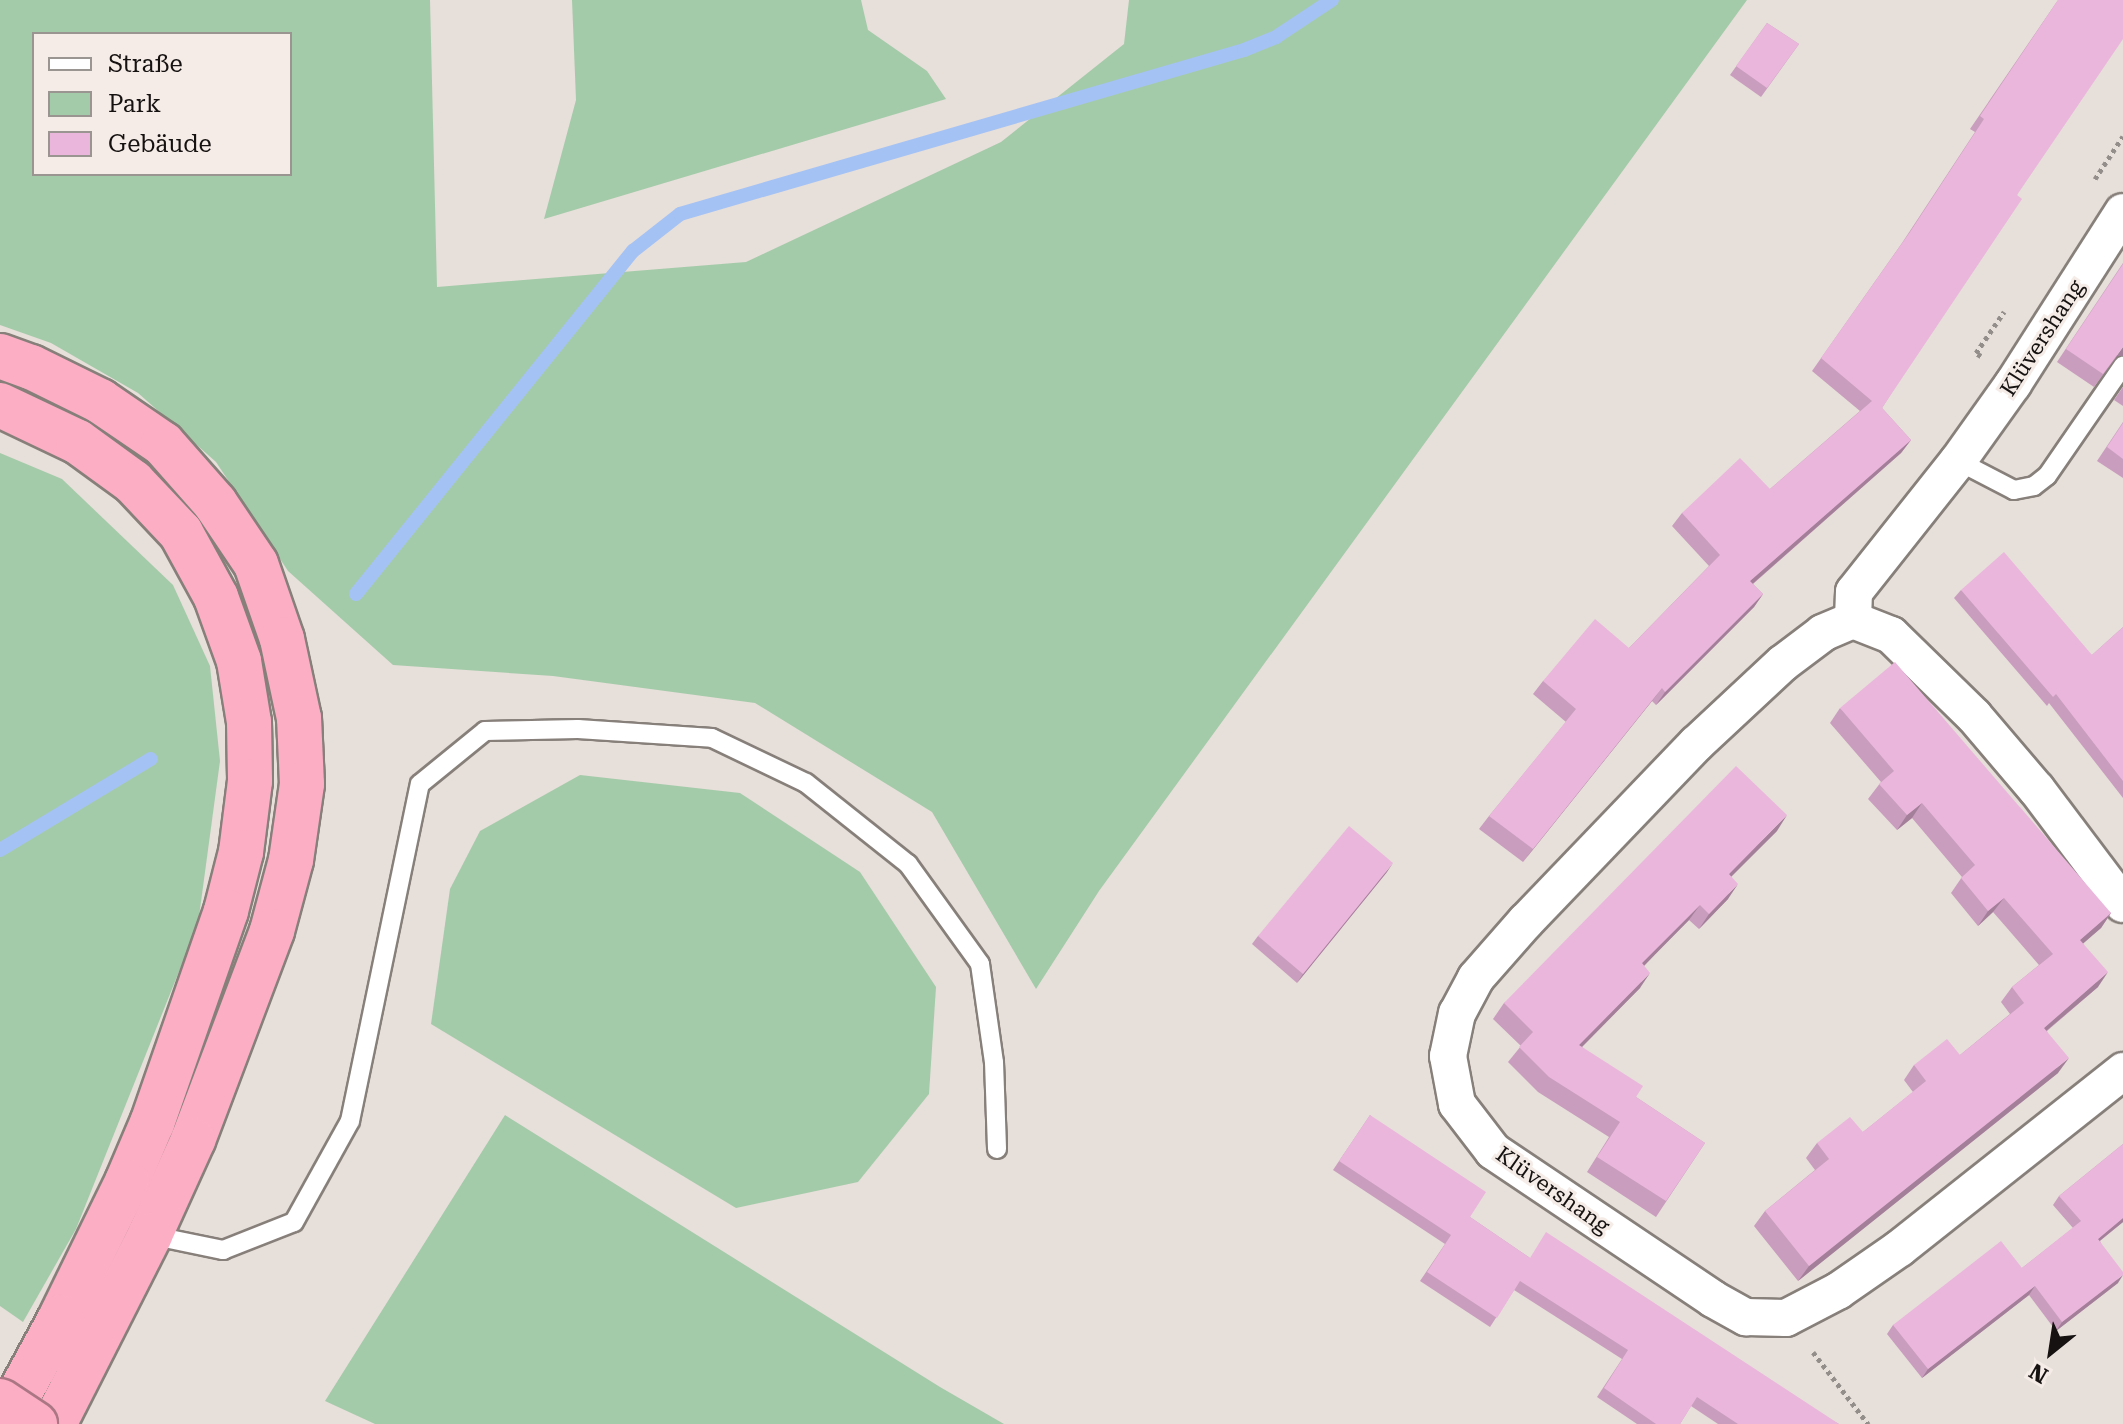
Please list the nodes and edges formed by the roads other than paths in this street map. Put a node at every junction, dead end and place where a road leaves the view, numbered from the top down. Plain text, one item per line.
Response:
1 (2123, 212) edge
2 (0, 356) edge
3 (2123, 366) edge
4 (0, 405) edge
5 (1958, 461) junction
6 (1853, 620) junction
7 (2123, 904) edge
8 (2123, 1071) edge
9 (997, 1149) dead end
10 (150, 1235) junction
11 (0, 1401) edge
12 (3, 1424) edge
13 (35, 1424) edge
14 (54, 1424) edge

1 - 5 street, Klüvershang
2 - 10 highway
3 - 5 lane
4 - 12 highway
5 - 6 street, Klüvershang
6 - 7 street
6 - 8 street, Klüvershang
9 - 10 lane
10 - 14 highway
11 - 13 highway, bridge

